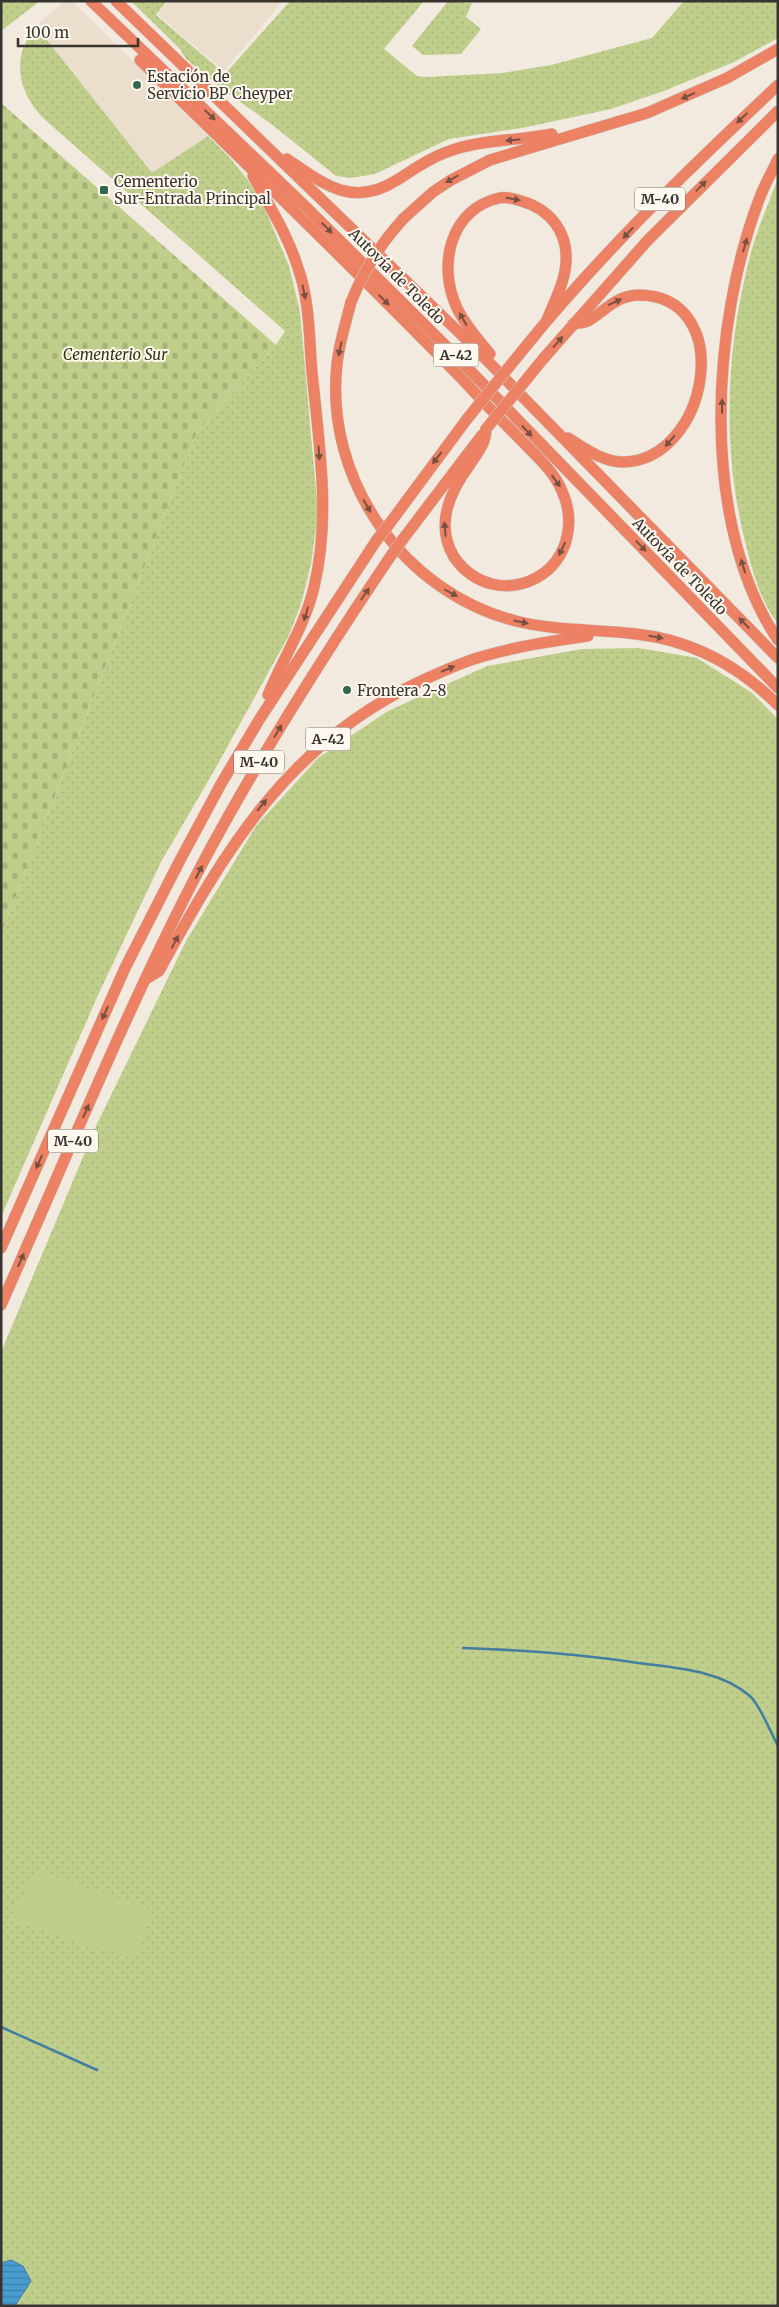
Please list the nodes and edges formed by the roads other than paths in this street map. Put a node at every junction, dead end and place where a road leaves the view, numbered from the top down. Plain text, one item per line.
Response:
1 (91, 1) edge
2 (116, 1) edge
3 (123, 34) junction
4 (778, 49) edge
5 (778, 84) edge
6 (778, 111) edge
7 (613, 123) junction
8 (255, 137) junction
9 (778, 159) edge
10 (248, 168) junction
11 (547, 320) junction
12 (573, 324) junction
13 (537, 411) junction
14 (486, 429) junction
15 (555, 429) junction
16 (607, 633) junction
17 (778, 640) edge
18 (778, 658) edge
19 (778, 688) edge
20 (778, 705) edge
21 (258, 720) junction
22 (146, 979) junction
23 (1, 1248) edge
24 (1, 1305) edge

1 - 3 highway, Autovía de Toledo / A-42
2 - 8 highway, Autovía de Toledo / A-42
3 - 10 highway
3 -> 19 highway, Autovía de Toledo / A-42
4 -> 7 highway
5 -> 11 highway, M-40
12 -> 6 highway, M-40
7 -> 8 highway
7 -> 16 highway, bridge
8 - 13 highway, Autovía de Toledo / A-42
17 -> 9 highway
10 -> 14 highway
10 -> 21 highway
13 -> 11 highway
11 -> 21 highway, M-40, bridge
14 -> 12 highway, M-40, bridge
12 -> 15 highway
13 - 15 highway, Autovía de Toledo / A-42
22 -> 14 highway, M-40, bridge
18 -> 15 highway, Autovía de Toledo / A-42
16 -> 20 highway
22 -> 16 highway, A-42
21 -> 23 highway, M-40
24 -> 22 highway, M-40

